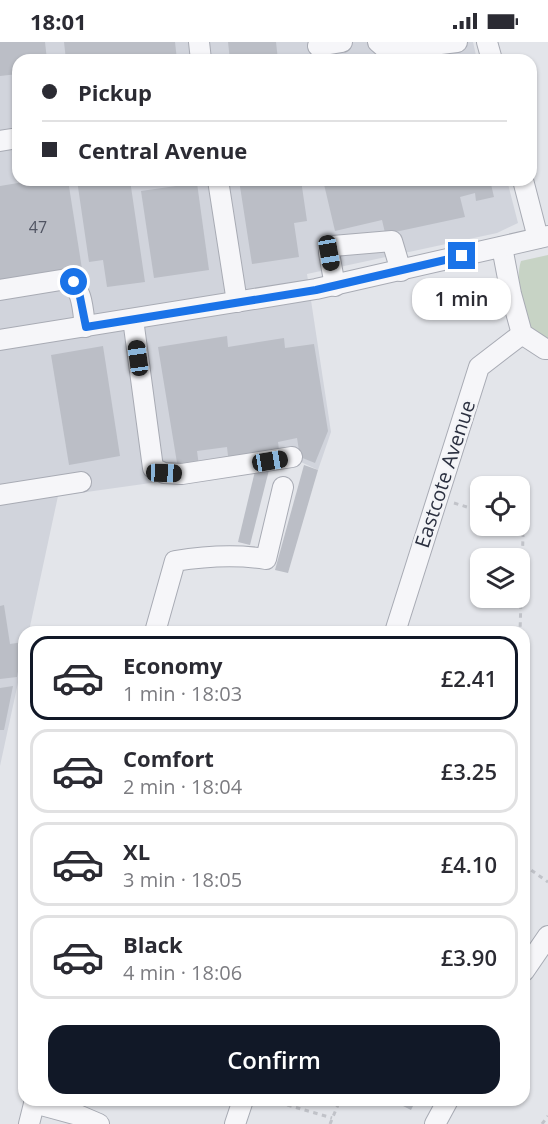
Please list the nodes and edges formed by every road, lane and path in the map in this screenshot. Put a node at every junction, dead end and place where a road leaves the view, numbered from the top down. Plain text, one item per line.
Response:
1 (342, 42) edge
2 (378, 42) edge
3 (457, 42) edge
4 (318, 46) dead end
5 (219, 186) edge
6 (525, 186) edge
7 (543, 237) edge
8 (502, 247) junction
9 (401, 271) junction
10 (335, 286) junction
11 (0, 290) edge
12 (237, 302) junction
13 (133, 319) junction
14 (86, 327) junction
15 (522, 334) junction
16 (0, 340) edge
17 (548, 349) edge
18 (292, 457) dead end
19 (81, 482) dead end
20 (283, 487) dead end
21 (0, 495) edge
22 (438, 498) junction
23 (470, 508) edge
24 (524, 536) edge
25 (157, 626) edge
26 (396, 626) edge
27 (520, 626) edge
28 (530, 869) edge
29 (548, 882) edge
30 (548, 936) edge
31 (530, 962) edge
32 (33, 1106) edge
33 (50, 1106) edge
34 (241, 1106) edge
35 (291, 1106) edge
36 (337, 1106) edge
37 (445, 1106) edge
38 (548, 1116) edge
39 (332, 1118) junction
40 (28, 1124) edge
41 (99, 1124) edge
42 (235, 1124) edge
43 (330, 1124) edge
44 (435, 1124) edge
45 (542, 1124) edge

1 - 4 street
2 - 3 street
5 - 12 street
6 - 7 street
7 - 8 street
8 - 9 street
8 - 15 street
9 - 10 street
9 - 10 street
10 - 12 street
11 - 14 street
12 - 13 street
13 - 14 street
13 - 18 street
14 - 16 street
15 - 17 street
15 - 22 street, Eastcote Avenue
19 - 21 street
20 - 25 street
22 - 23 path
22 - 26 street, Eastcote Avenue
24 - 27 path
28 - 29 path
30 - 31 street
32 - 40 street
33 - 41 street
34 - 42 street
35 - 39 path
36 - 39 path
37 - 44 street
38 - 45 path
39 - 43 path

